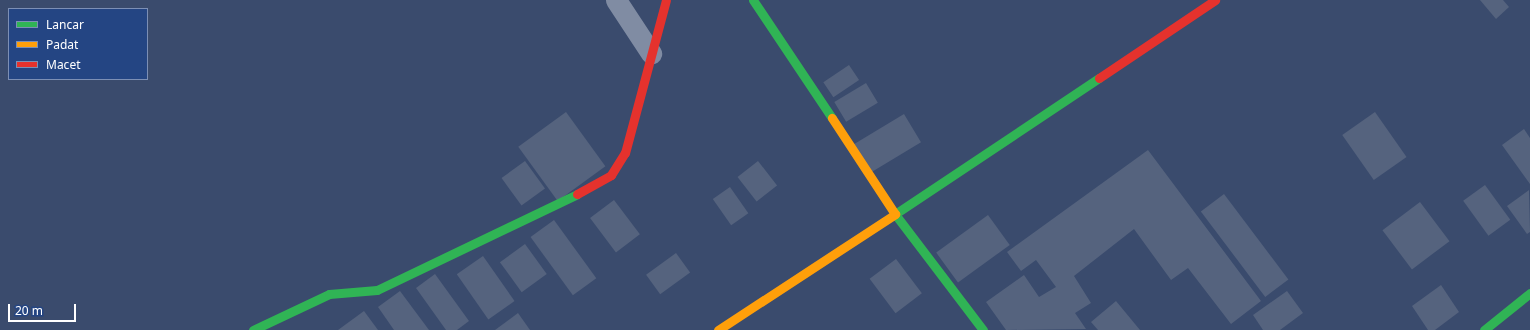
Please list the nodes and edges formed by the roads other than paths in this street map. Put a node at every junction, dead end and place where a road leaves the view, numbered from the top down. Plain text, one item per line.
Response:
1 (616, 0) edge
2 (666, 0) edge
3 (753, 0) edge
4 (1215, 0) edge
5 (651, 53) junction
6 (895, 214) junction
7 (1530, 293) edge
8 (253, 330) edge
9 (718, 330) edge
10 (983, 330) edge
11 (1484, 330) edge

1 - 5 street
2 - 5 main road
3 - 6 main road
4 - 6 main road
5 - 8 main road
6 - 9 main road
6 - 10 main road
7 - 11 main road

